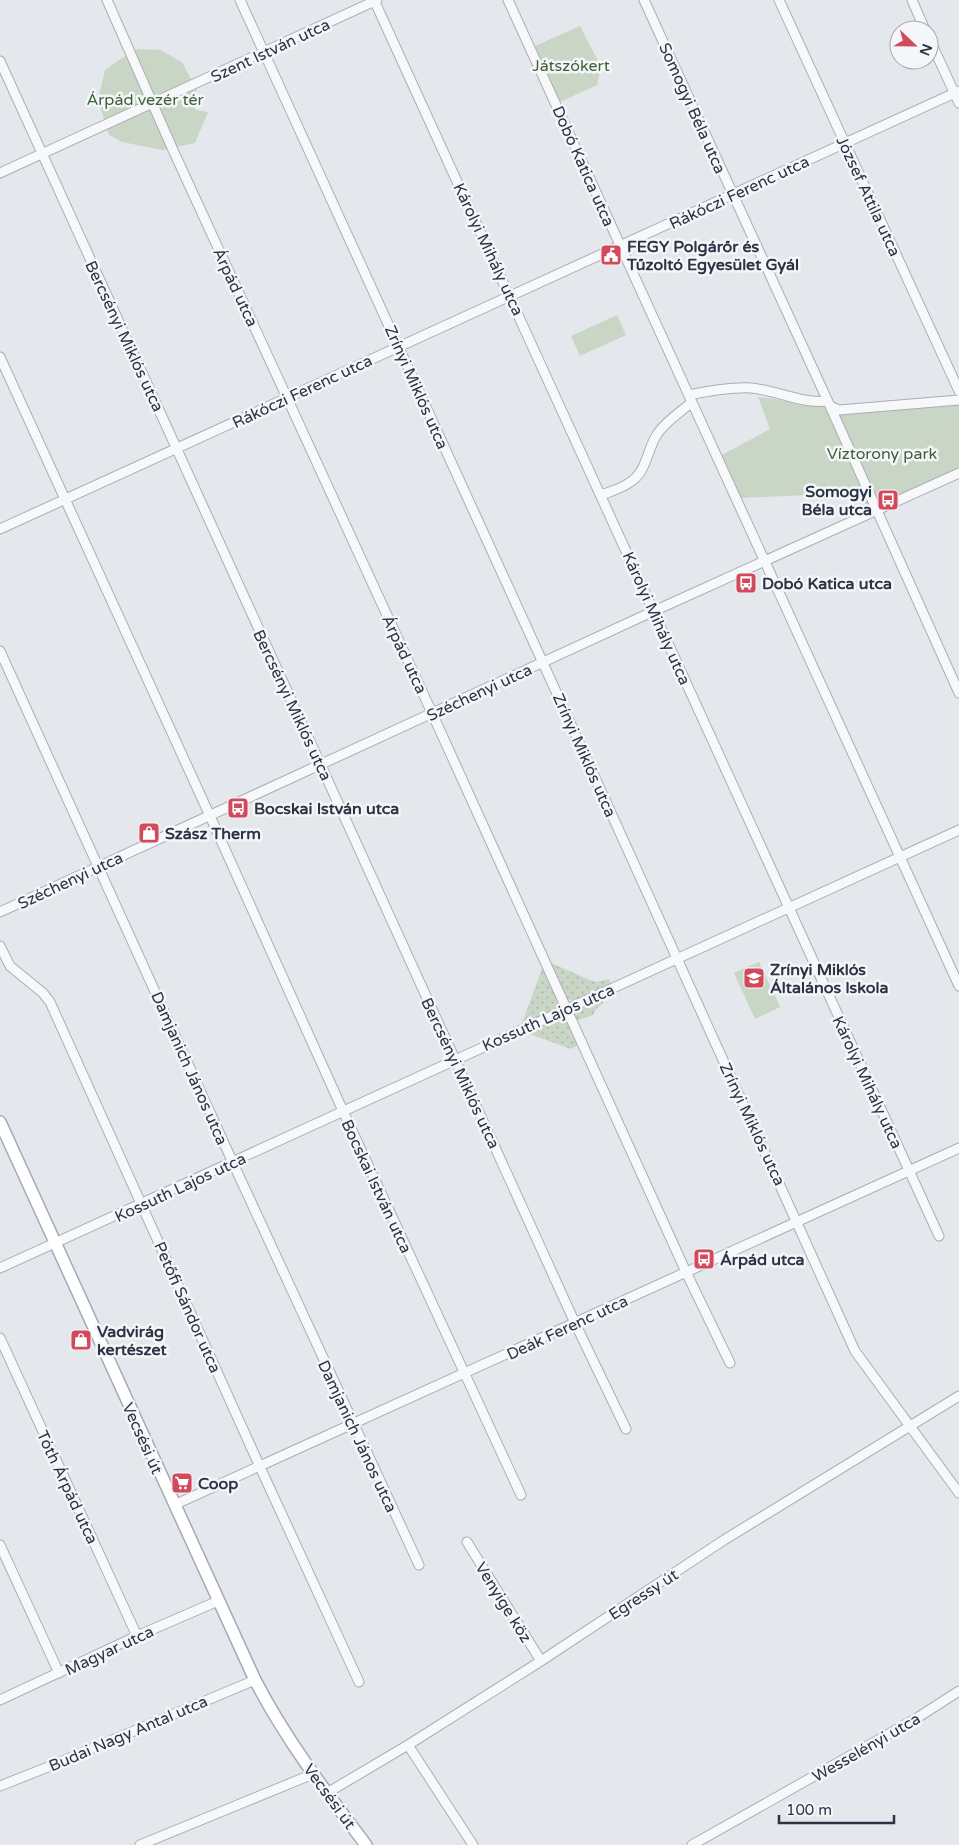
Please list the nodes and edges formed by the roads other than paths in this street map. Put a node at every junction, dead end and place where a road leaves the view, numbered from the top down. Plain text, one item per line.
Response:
1 (107, 0) edge
2 (240, 0) edge
3 (375, 0) edge
4 (508, 0) edge
5 (644, 0) edge
6 (779, 0) edge
7 (912, 0) edge
8 (921, 20) edge
9 (264, 53) junction
10 (939, 57) edge
11 (0, 62) edge
12 (957, 92) edge
13 (152, 104) junction
14 (959, 104) edge
15 (845, 143) junction
16 (42, 155) junction
17 (0, 173) edge
18 (732, 194) junction
19 (620, 246) junction
20 (510, 296) junction
21 (399, 347) junction
22 (0, 357) edge
23 (959, 391) edge
24 (287, 398) junction
25 (691, 398) junction
26 (959, 400) edge
27 (830, 405) junction
28 (176, 449) junction
29 (959, 473) edge
30 (601, 495) junction
31 (65, 500) junction
32 (876, 511) junction
33 (0, 529) edge
34 (766, 560) junction
35 (654, 611) junction
36 (0, 651) edge
37 (544, 663) junction
38 (959, 693) edge
39 (432, 714) junction
40 (321, 765) junction
41 (210, 816) junction
42 (959, 830) edge
43 (899, 857) junction
44 (99, 866) junction
45 (788, 907) junction
46 (0, 912) edge
47 (0, 946) edge
48 (677, 959) junction
49 (959, 986) edge
50 (566, 1009) junction
51 (455, 1060) junction
52 (342, 1111) junction
53 (0, 1122) edge
54 (959, 1148) edge
55 (233, 1163) junction
56 (909, 1171) junction
57 (141, 1204) junction
58 (798, 1222) junction
59 (939, 1236) dead end
60 (55, 1244) junction
61 (0, 1268) edge
62 (686, 1272) junction
63 (575, 1323) junction
64 (0, 1338) edge
65 (730, 1363) dead end
66 (464, 1374) junction
67 (959, 1396) edge
68 (353, 1425) junction
69 (911, 1427) junction
70 (626, 1429) dead end
71 (260, 1468) junction
72 (959, 1493) edge
73 (522, 1495) dead end
74 (174, 1505) junction
75 (467, 1542) dead end
76 (0, 1545) edge
77 (419, 1565) dead end
78 (218, 1601) junction
79 (136, 1636) junction
80 (541, 1661) junction
81 (59, 1673) junction
82 (255, 1680) junction
83 (359, 1682) dead end
84 (959, 1691) edge
85 (0, 1700) edge
86 (408, 1745) junction
87 (313, 1774) junction
88 (0, 1786) edge
89 (327, 1793) junction
90 (140, 1845) edge
91 (366, 1845) edge
92 (473, 1845) edge
93 (692, 1845) edge

1 - 13 street, Árpád utca
2 - 9 street, Zrínyi Miklós utca
3 - 9 street, Szent István utca
3 - 20 street, Károlyi Mihály utca
4 - 19 street, Dobó Katica utca
5 - 18 street, Somogyi Béla utca
6 - 15 street, József Attila utca
7 - 8 street
9 - 13 street, Szent István utca
9 - 21 street, Zrínyi Miklós utca
10 - 12 street
11 - 16 street, Bercsényi Miklós utca
12 - 14 street
12 - 15 street, Rákóczi Ferenc utca
13 - 16 street, Szent István utca
13 - 24 street, Árpád utca
15 - 18 street, Rákóczi Ferenc utca
15 - 23 street, József Attila utca
16 - 17 street, Szent István utca
16 - 28 street, Bercsényi Miklós utca
18 - 19 street, Rákóczi Ferenc utca
18 - 27 street, Somogyi Béla utca
19 - 20 street, Rákóczi Ferenc utca
19 - 25 street, Dobó Katica utca
20 - 21 street, Rákóczi Ferenc utca
20 - 30 street, Károlyi Mihály utca
21 - 24 street, Rákóczi Ferenc utca
21 - 37 street, Zrínyi Miklós utca
22 - 31 street, Bocskai István utca
24 - 28 street, Rákóczi Ferenc utca
24 - 39 street, Árpád utca
25 - 27 street
25 - 30 street
25 - 34 street, Dobó Katica utca
26 - 27 street
27 - 32 street, Somogyi Béla utca
28 - 31 street, Rákóczi Ferenc utca
28 - 40 street, Bercsényi Miklós utca
29 - 32 street, Széchenyi utca
30 - 35 street, Károlyi Mihály utca
31 - 33 street, Rákóczi Ferenc utca
31 - 41 street, Bocskai István utca
32 - 34 street, Széchenyi utca
32 - 38 street, Somogyi Béla utca
34 - 35 street, Széchenyi utca
34 - 43 street, Dobó Katica utca
35 - 37 street, Széchenyi utca
35 - 45 street, Károlyi Mihály utca
36 - 44 street, Damjanich János utca
37 - 39 street, Széchenyi utca
37 - 48 street, Zrínyi Miklós utca
39 - 40 street, Széchenyi utca
39 - 50 street, Árpád utca
40 - 41 street, Széchenyi utca
40 - 51 street, Bercsényi Miklós utca
41 - 44 street, Széchenyi utca
41 - 52 street, Bocskai István utca
42 - 43 street, Kossuth Lajos utca
43 - 45 street, Kossuth Lajos utca
43 - 49 street, Dobó Katica utca
44 - 46 street, Széchenyi utca
44 - 55 street, Damjanich János utca
45 - 48 street, Kossuth Lajos utca
45 - 56 street, Károlyi Mihály utca
47 - 57 street, Petőfi Sándor utca
48 - 50 street, Kossuth Lajos utca
48 - 58 street, Zrínyi Miklós utca
50 - 51 street, Kossuth Lajos utca
50 - 62 street, Árpád utca
51 - 52 street, Kossuth Lajos utca
51 - 63 street, Bercsényi Miklós utca
52 - 55 street, Kossuth Lajos utca
52 - 66 street, Bocskai István utca
53 - 60 main road, Vecsési út
54 - 56 street, Deák Ferenc utca
55 - 57 street, Kossuth Lajos utca
55 - 68 street, Damjanich János utca
56 - 58 street, Deák Ferenc utca
56 - 59 street, Károlyi Mihály utca
57 - 60 street, Kossuth Lajos utca
57 - 71 street, Petőfi Sándor utca
58 - 62 street, Deák Ferenc utca
58 - 69 street, Zrínyi Miklós utca
60 - 61 street, Kossuth Lajos utca
60 - 74 main road, Vecsési út
62 - 63 street, Deák Ferenc utca
62 - 65 street, Árpád utca
63 - 66 street, Deák Ferenc utca
63 - 70 street, Bercsényi Miklós utca
64 - 79 street, Tóth Árpád utca
66 - 68 street, Deák Ferenc utca
66 - 73 street, Bocskai István utca
67 - 69 street, Egressy út
68 - 71 street, Deák Ferenc utca
68 - 77 street, Damjanich János utca
69 - 72 street, Zrínyi Miklós utca
69 - 80 street, Egressy út
71 - 74 street, Deák Ferenc utca
71 - 83 street, Petőfi Sándor utca
74 - 78 main road, Vecsési út
75 - 80 street, Venyige köz
76 - 81 street
78 - 79 street, Magyar utca
78 - 82 main road, Vecsési út
79 - 81 street, Magyar utca
80 - 86 street, Egressy út
81 - 85 street, Magyar utca
82 - 87 main road, Vecsési út
82 - 88 street, Budai Nagy Antal utca
84 - 93 street, Wesselényi utca
86 - 89 street, Egressy út
86 - 92 street
87 - 89 main road, Vecsési út
87 - 90 street
89 - 91 main road, Vecsési út

